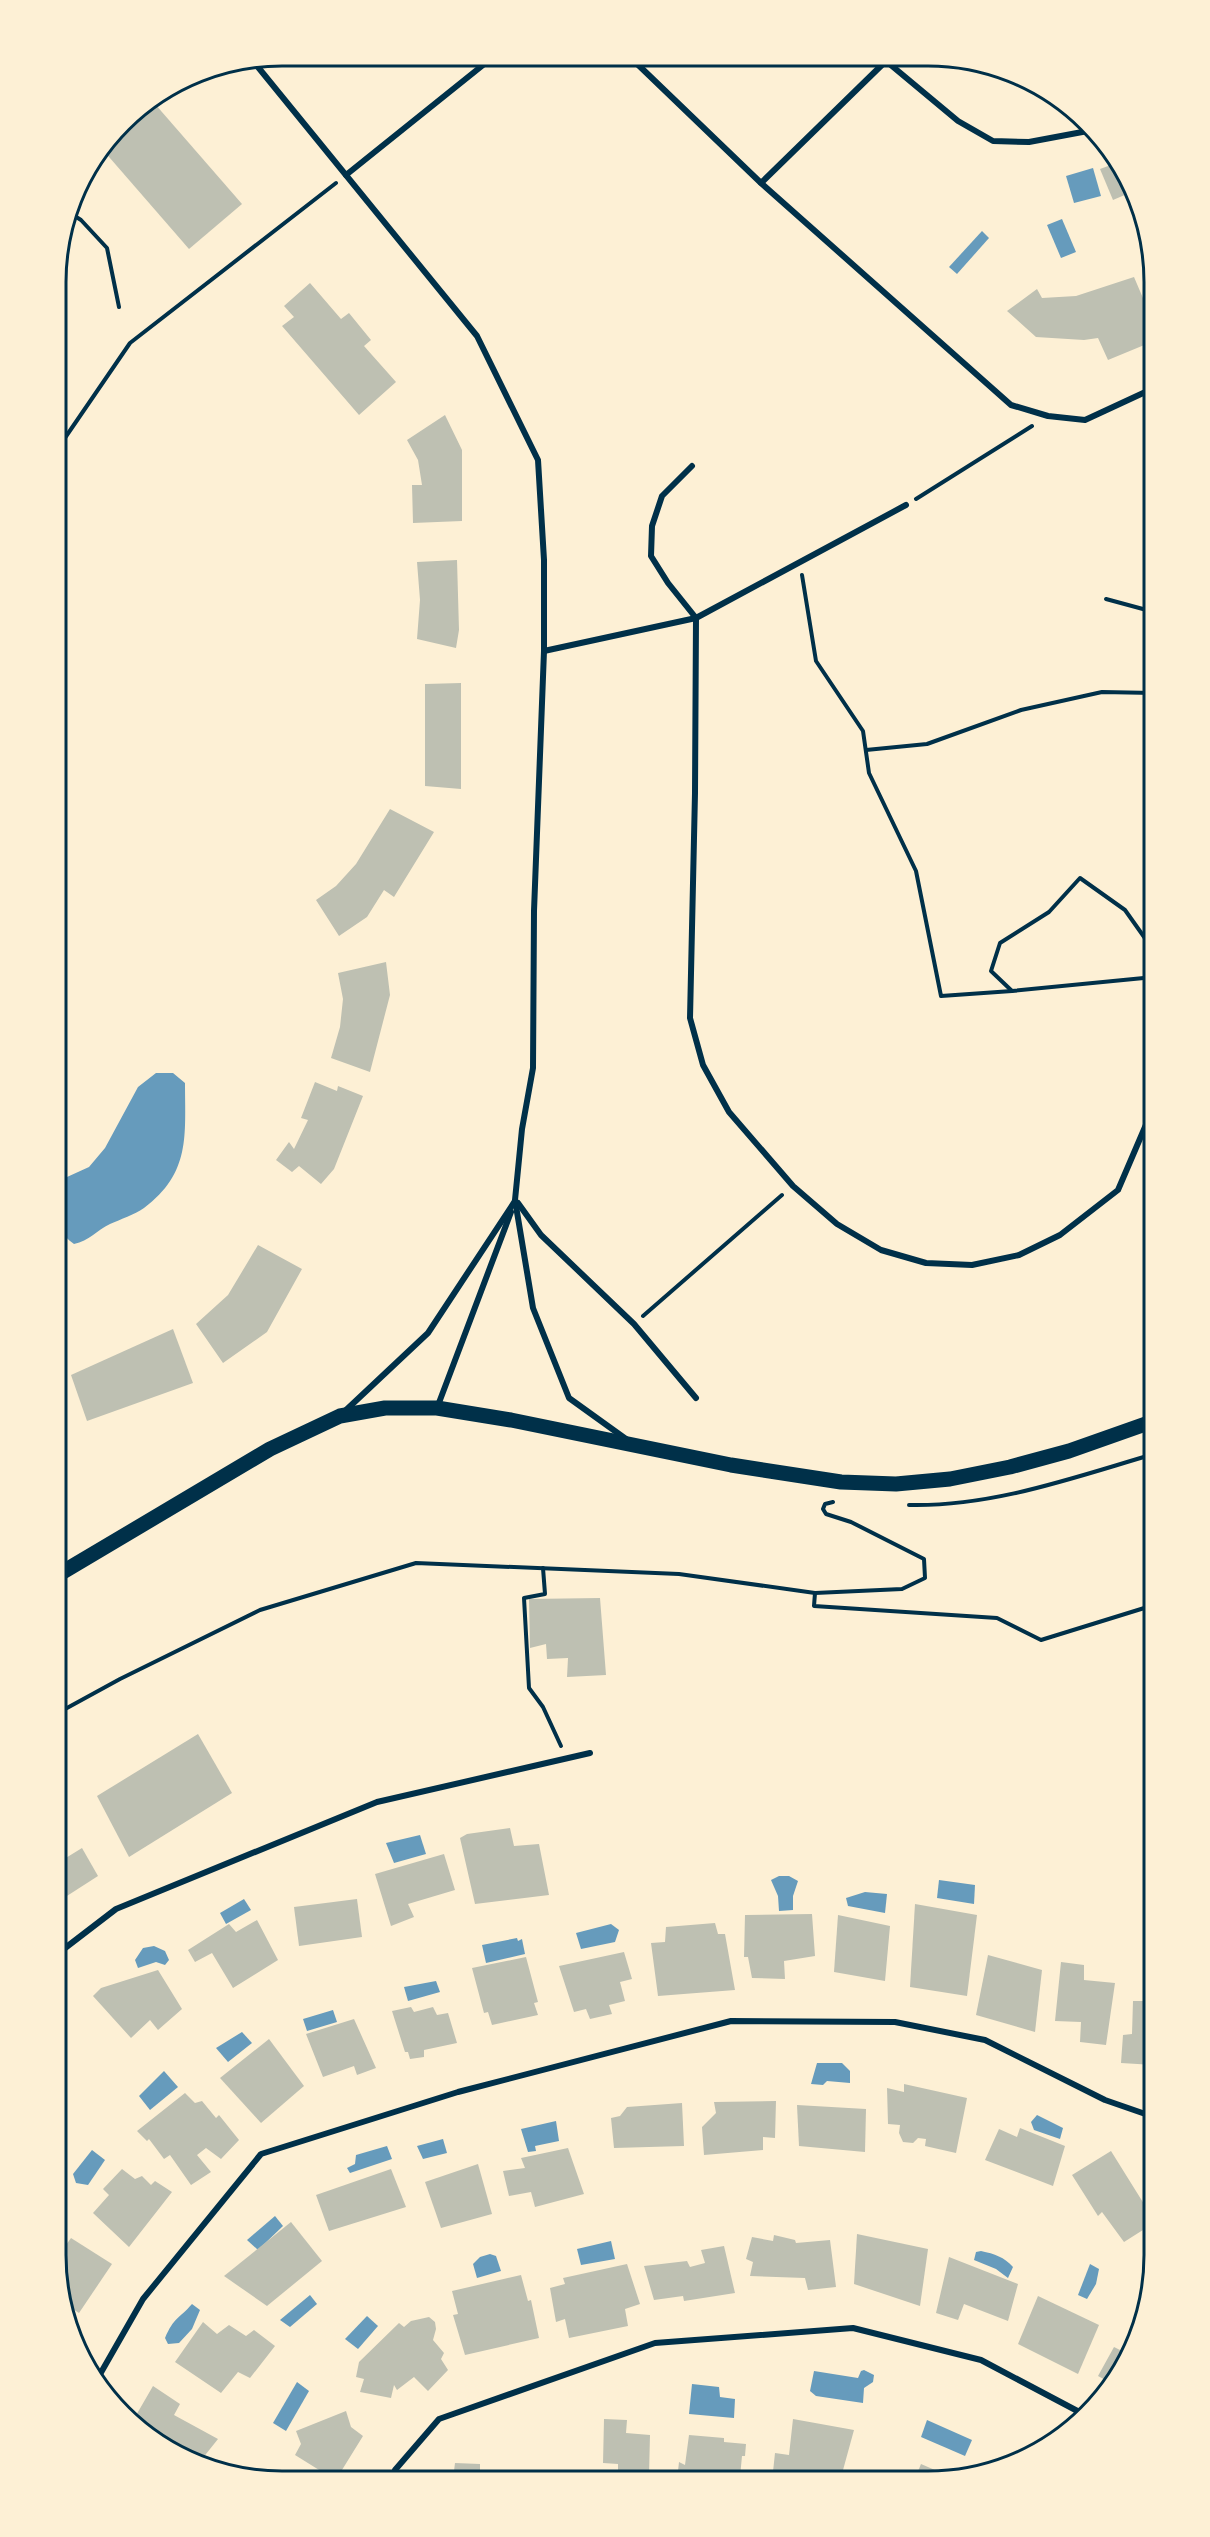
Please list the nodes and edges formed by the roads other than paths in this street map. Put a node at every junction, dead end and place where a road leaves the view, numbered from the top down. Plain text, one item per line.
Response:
1 (482, 66) edge
2 (639, 66) edge
3 (881, 66) edge
4 (894, 66) edge
5 (258, 67) edge
6 (1084, 132) edge
7 (346, 174) junction
8 (761, 183) junction
9 (1144, 393) edge
10 (692, 466) dead end
11 (906, 506) road end
12 (696, 618) junction
13 (544, 651) junction
14 (1144, 1129) edge
15 (515, 1200) junction
16 (696, 1398) dead end
17 (437, 1408) junction
18 (340, 1416) junction
19 (1144, 1425) edge
20 (635, 1446) junction
21 (66, 1570) edge
22 (590, 1753) dead end
23 (66, 1947) edge
24 (1144, 2114) edge
25 (101, 2373) edge
26 (1078, 2411) edge
27 (396, 2471) edge

1 - 7 street
2 - 8 street
3 - 8 street
4 - 6 street
5 - 7 street
7 - 13 street
8 - 9 street
10 - 12 street
11 - 12 street
12 - 13 street
12 - 14 street
13 - 15 street
15 - 16 street
15 - 17 street
15 - 18 street
15 - 20 street
17 - 18 main road
17 - 20 main road
18 - 21 main road
19 - 20 main road
22 - 23 street
24 - 25 street
26 - 27 street

